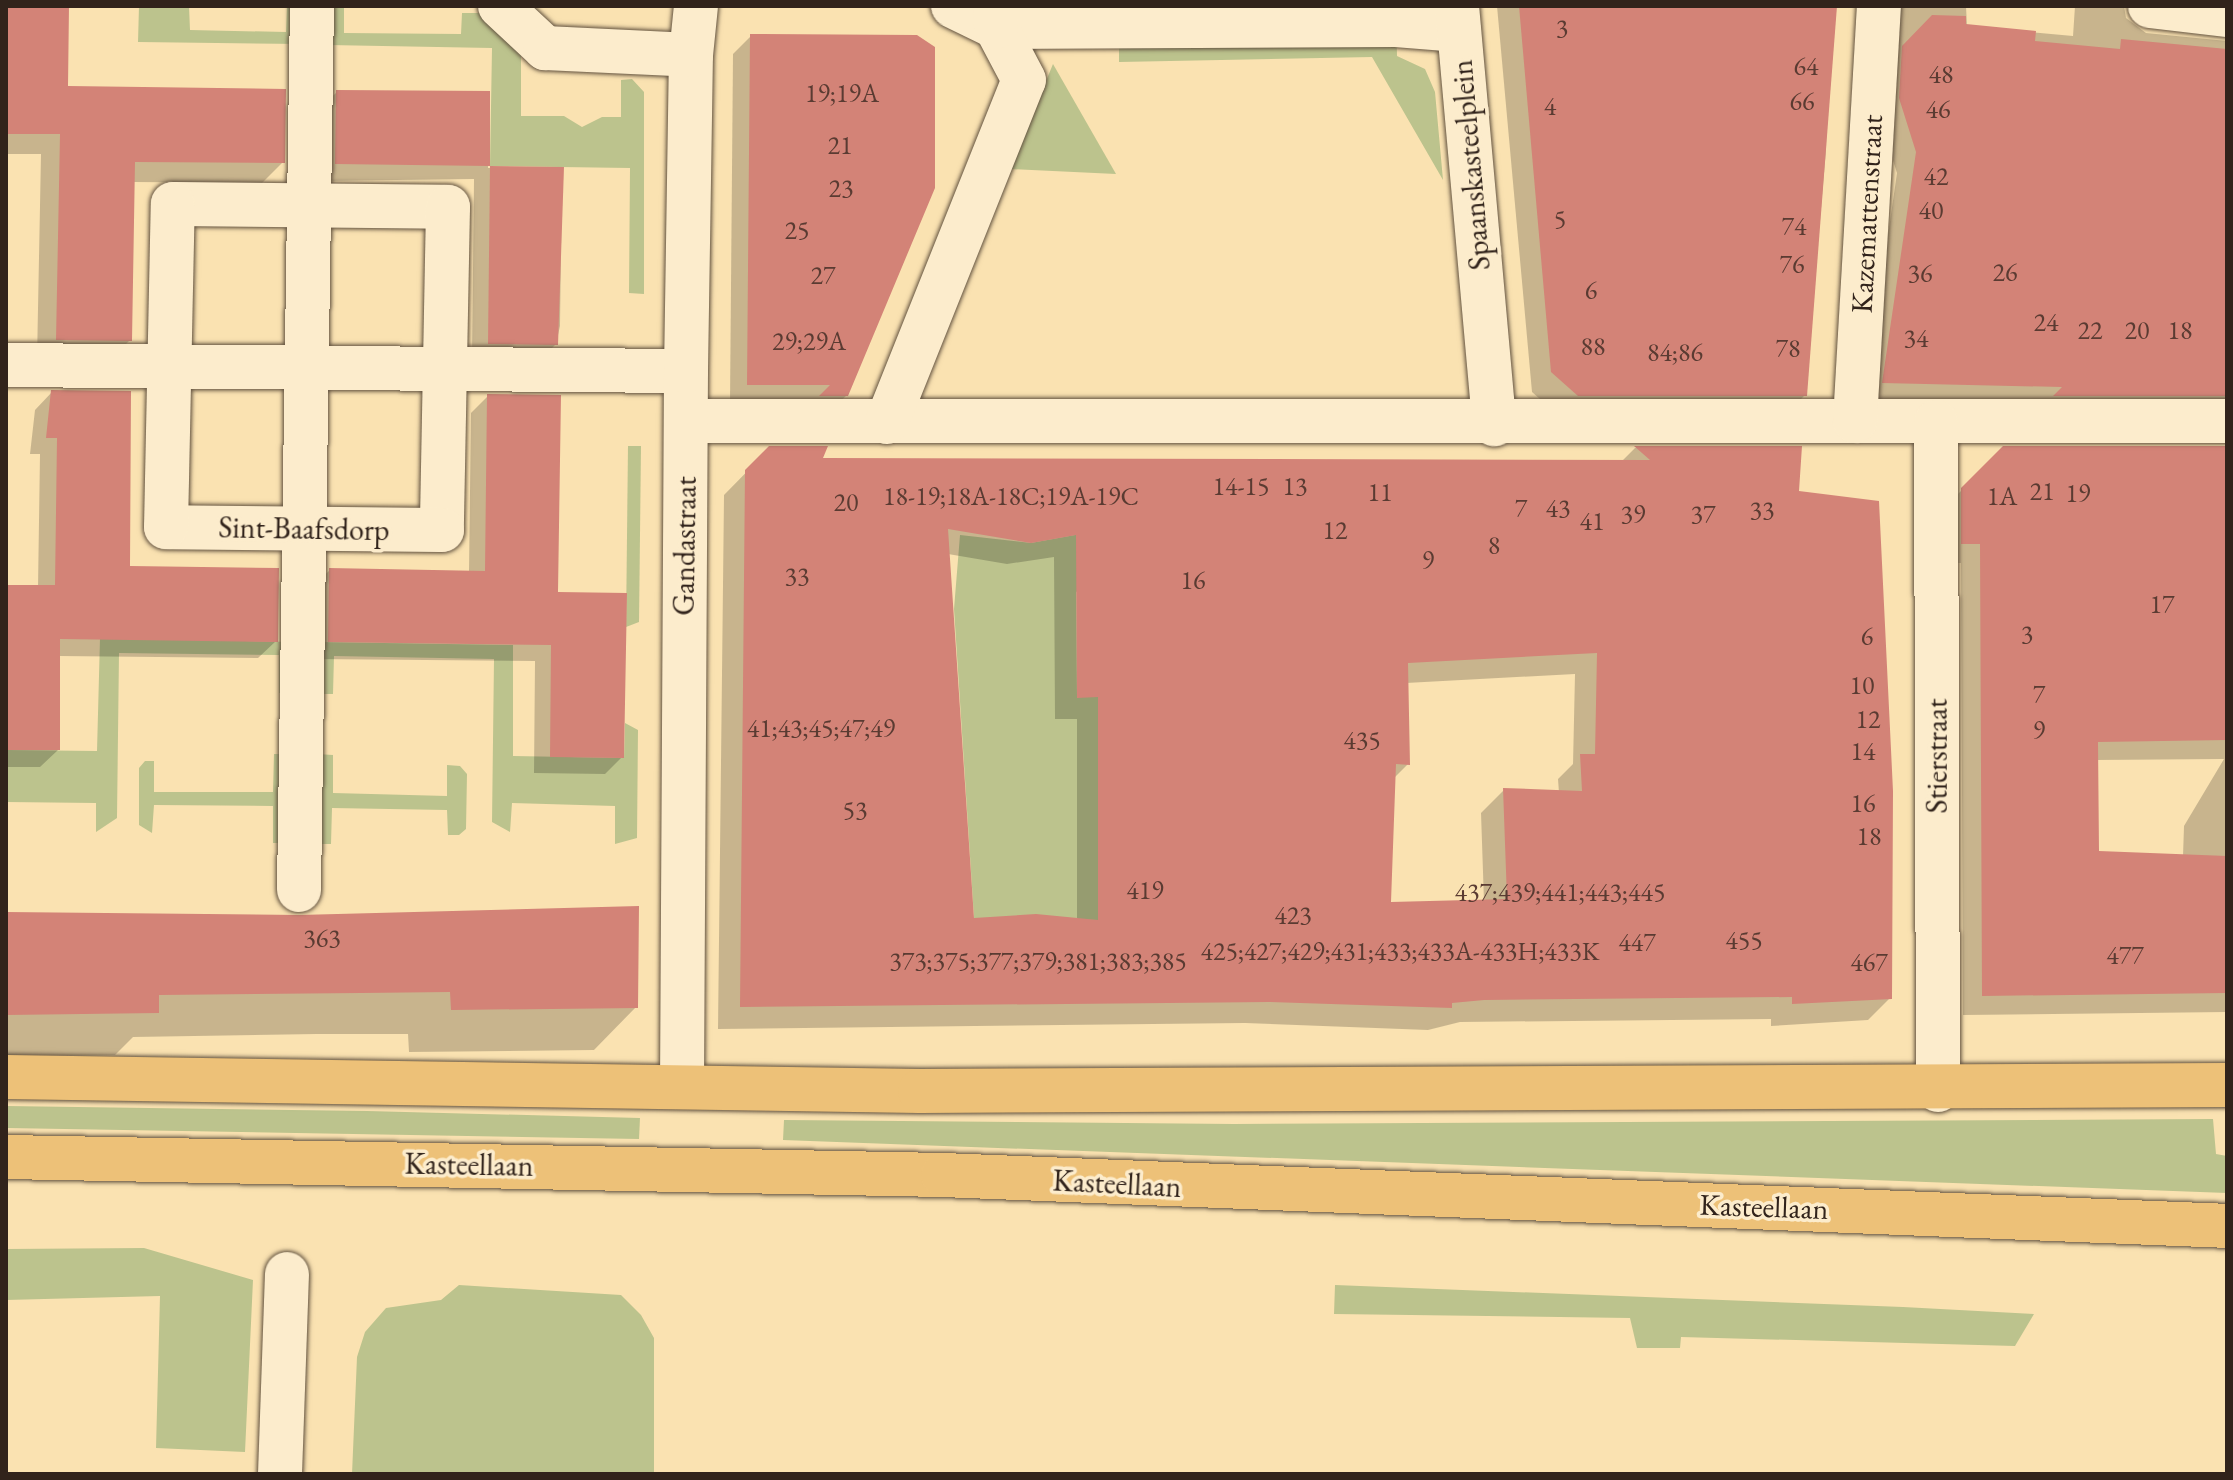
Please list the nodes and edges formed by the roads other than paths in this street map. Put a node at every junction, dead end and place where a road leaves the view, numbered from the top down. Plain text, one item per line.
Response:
1 (312, 6) edge
2 (500, 6) edge
3 (696, 6) edge
4 (953, 6) edge
5 (1879, 6) edge
6 (2150, 6) edge
7 (2227, 15) edge
8 (996, 17) edge
9 (1458, 18) edge
10 (691, 55) junction
11 (310, 206) junction
12 (6, 365) edge
13 (170, 366) junction
14 (308, 368) junction
15 (445, 369) junction
16 (686, 371) junction
17 (686, 421) junction
18 (1855, 421) junction
19 (2227, 421) edge
20 (887, 422) junction
21 (1936, 422) junction
22 (1494, 424) junction
23 (305, 529) junction
24 (299, 890) dead end
25 (6, 1077) edge
26 (2227, 1085) edge
27 (682, 1086) junction
28 (1938, 1090) junction
29 (6, 1157) edge
30 (2227, 1226) edge
31 (287, 1274) dead end
32 (280, 1474) edge

1 - 11 street
2 - 10 street
3 - 10 street, Gandastraat
4 - 8 street
5 - 18 street, Kazemattenstraat
6 - 7 street
8 - 9 street, Spaanskasteelplein
8 - 20 street
9 - 22 street, Spaanskasteelplein
10 - 16 street, Gandastraat
11 - 13 street, Sint-Baafsdorp
11 - 14 street
11 - 15 street, Sint-Baafsdorp
12 - 13 street
13 - 14 street
13 - 23 street, Sint-Baafsdorp
14 - 15 street
14 - 23 street
15 - 16 street
15 - 23 street, Sint-Baafsdorp
16 - 17 street, Gandastraat
17 - 20 street
17 - 27 street, Gandastraat
18 - 21 street
18 - 22 street
19 - 21 street
20 - 22 street
21 - 28 street, Stierstraat
23 - 24 street
25 - 27 main road
26 - 28 main road
27 - 28 main road
29 - 30 main road, Kasteellaan
31 - 32 street

